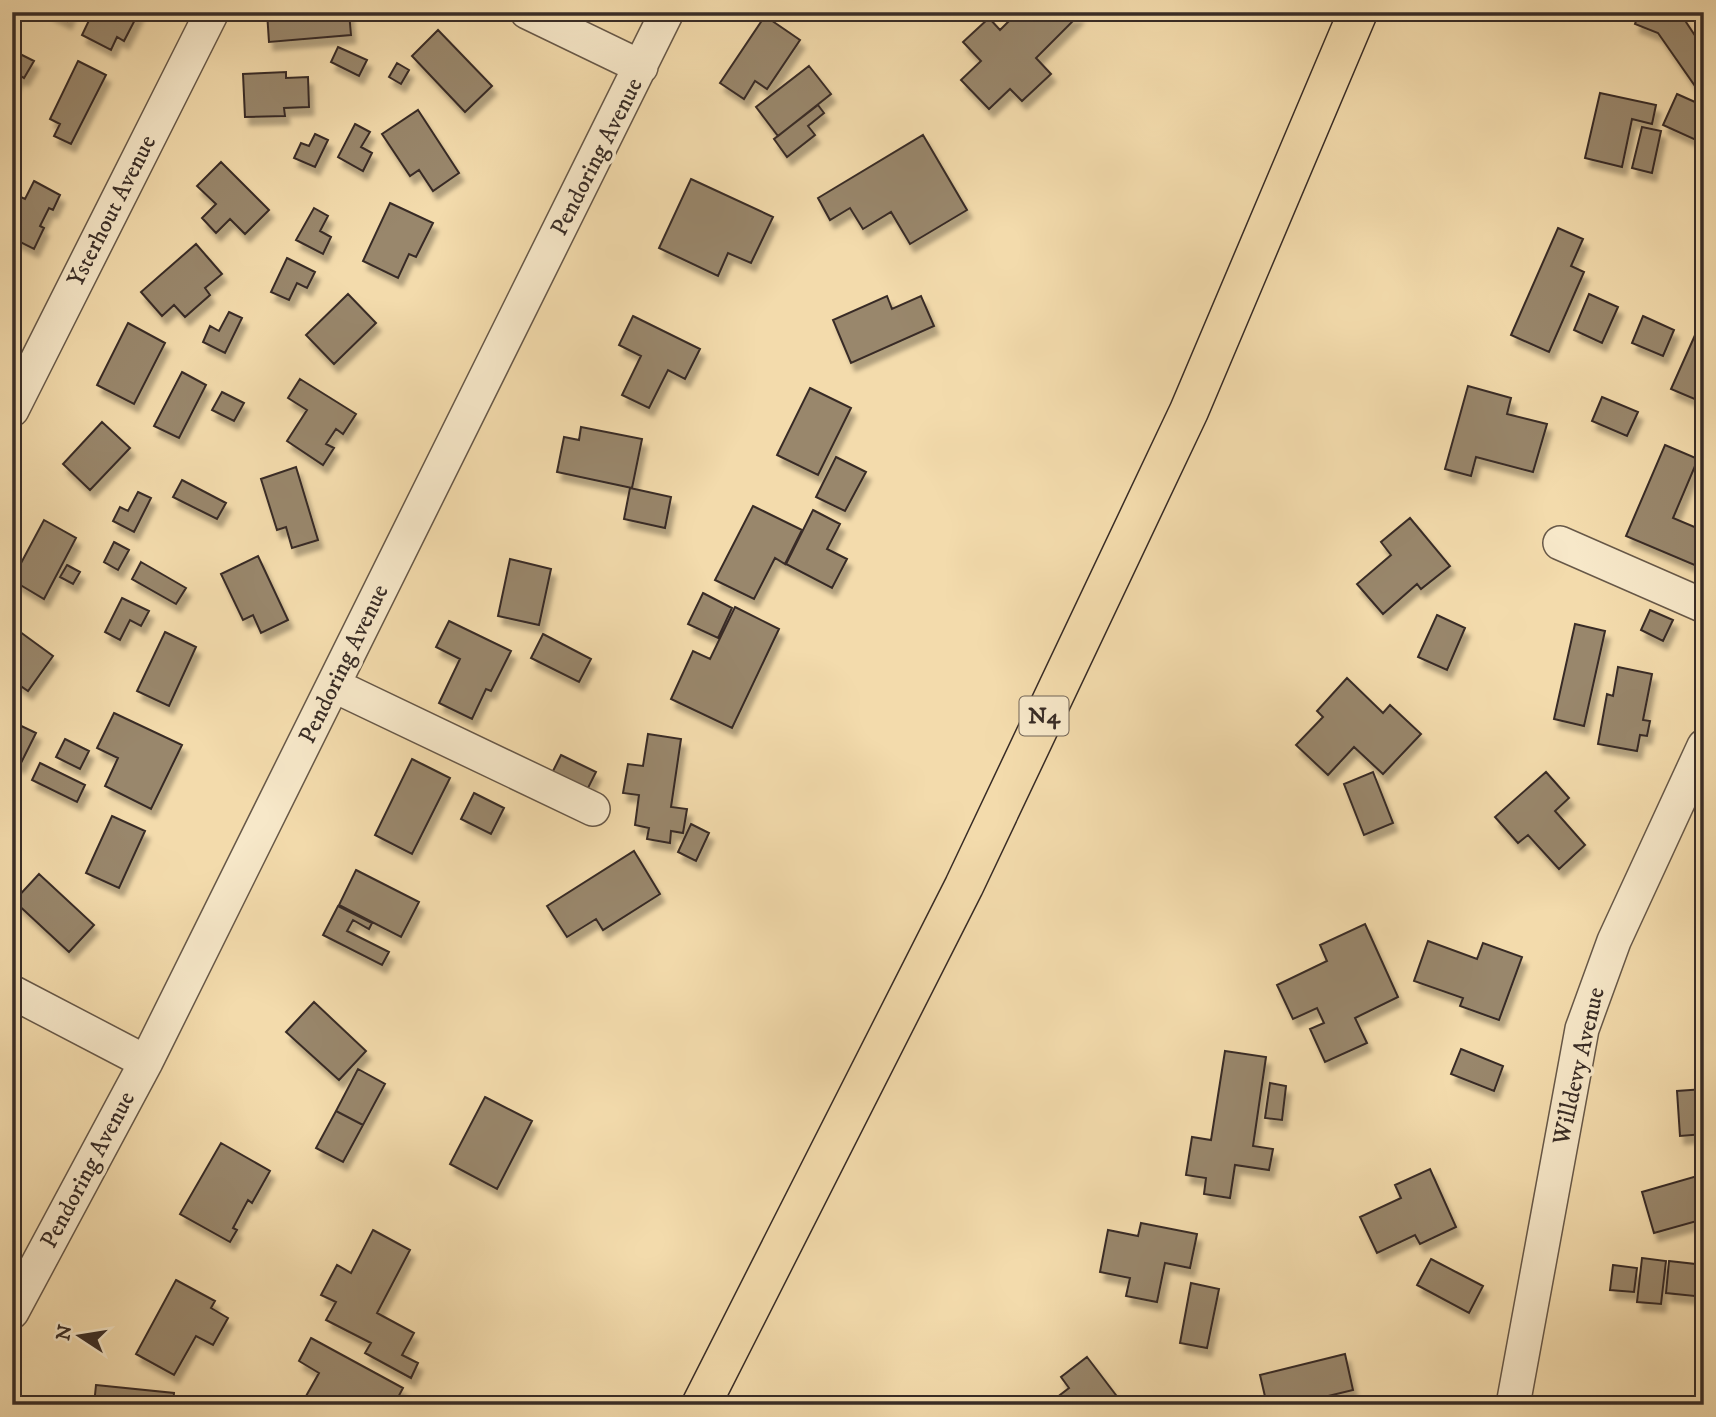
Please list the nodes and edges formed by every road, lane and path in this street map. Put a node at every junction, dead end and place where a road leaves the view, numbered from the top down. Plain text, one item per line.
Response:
1 (212, 12) edge
2 (527, 12) edge
3 (667, 12) edge
4 (1358, 12) edge
5 (641, 67) junction
6 (14, 404) edge
7 (1560, 543) dead end
8 (1704, 606) edge
9 (333, 685) junction
10 (1704, 746) edge
11 (593, 810) dead end
12 (12, 992) edge
13 (146, 1062) junction
14 (12, 1312) edge
15 (701, 1405) edge
16 (1513, 1405) edge

1 - 6 street, Ysterhout Avenue
2 - 5 street
3 - 5 street, Pendoring Avenue
4 - 15 highway, N4
5 - 9 street, Pendoring Avenue
7 - 8 street
9 - 11 street
9 - 13 street, Pendoring Avenue
10 - 16 street, Willdevy Avenue
12 - 13 street
13 - 14 street, Pendoring Avenue

